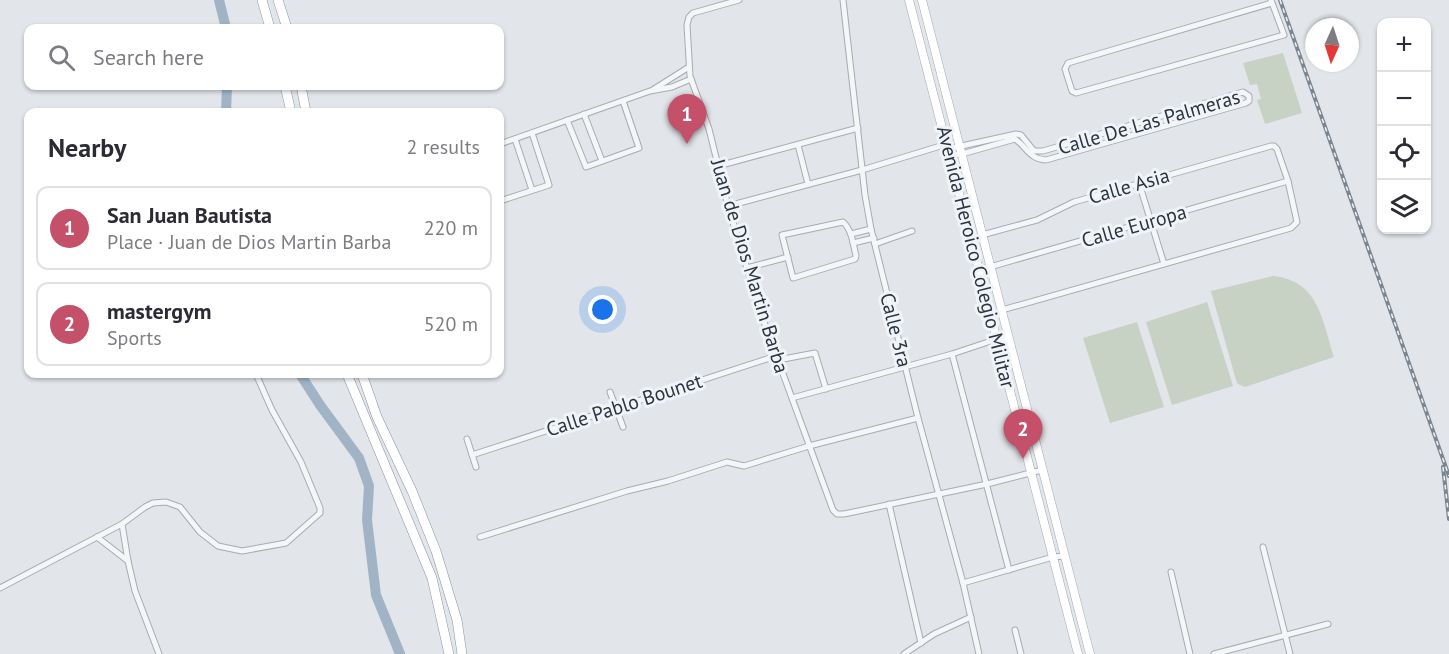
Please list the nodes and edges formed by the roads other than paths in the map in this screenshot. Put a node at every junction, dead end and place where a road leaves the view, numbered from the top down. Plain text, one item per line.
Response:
1 (262, 0) edge
2 (278, 0) edge
3 (739, 0) edge
4 (843, 0) edge
5 (909, 0) edge
6 (922, 0) edge
7 (1272, 1) edge
8 (725, 2) edge
9 (269, 24) edge
10 (285, 24) edge
11 (689, 67) junction
12 (691, 79) junction
13 (286, 90) edge
14 (302, 90) edge
15 (650, 92) junction
16 (623, 101) junction
17 (290, 108) edge
18 (305, 108) edge
19 (584, 114) junction
20 (567, 120) junction
21 (1148, 121) junction
22 (858, 128) junction
23 (1151, 130) junction
24 (532, 133) junction
25 (515, 139) junction
26 (504, 143) edge
27 (798, 145) junction
28 (949, 149) junction
29 (961, 151) junction
30 (1034, 154) junction
31 (602, 161) junction
32 (718, 166) junction
33 (862, 170) junction
34 (1288, 181) junction
35 (1139, 183) junction
36 (808, 184) junction
37 (532, 190) junction
38 (504, 200) edge
39 (728, 206) junction
40 (1151, 221) junction
41 (871, 229) junction
42 (912, 231) dead end
43 (851, 234) junction
44 (982, 236) junction
45 (874, 241) junction
46 (853, 243) junction
47 (788, 257) junction
48 (1164, 264) junction
49 (990, 267) junction
50 (747, 268) junction
51 (979, 268) junction
52 (1002, 310) junction
53 (997, 339) junction
54 (1008, 339) junction
55 (952, 354) junction
56 (777, 358) junction
57 (906, 366) junction
58 (258, 378) edge
59 (349, 378) edge
60 (363, 378) edge
61 (826, 388) junction
62 (610, 392) dead end
63 (792, 398) junction
64 (616, 407) junction
65 (918, 418) junction
66 (623, 427) dead end
67 (466, 439) dead end
68 (809, 446) junction
69 (472, 455) junction
70 (476, 467) dead end
71 (1042, 470) junction
72 (1031, 471) junction
73 (987, 484) junction
74 (938, 494) junction
75 (889, 504) junction
76 (122, 524) junction
77 (98, 537) junction
78 (480, 537) dead end
79 (1263, 547) dead end
80 (1064, 556) junction
81 (1053, 557) junction
82 (128, 561) junction
83 (1009, 570) junction
84 (1171, 572) dead end
85 (963, 583) junction
86 (0, 588) edge
87 (970, 617) junction
88 (1328, 624) dead end
89 (1015, 630) dead end
90 (1286, 636) junction
91 (921, 643) junction
92 (159, 654) edge
93 (449, 654) edge
94 (462, 654) edge
95 (904, 654) edge
96 (979, 654) edge
97 (1021, 654) edge
98 (1078, 654) edge
99 (1090, 654) edge
100 (1191, 654) edge
101 (1214, 654) edge
102 (1290, 654) edge

1 - 9 highway
2 - 10 highway
3 - 8 street
4 - 22 street, Calle 3ra
5 - 28 main road, Avenida Heroico Colegio Militar
6 - 29 main road, Avenida Heroico Colegio Militar
7 - 7 street
8 - 11 street, Juan de Dios Martin Barba
11 - 12 street, Juan de Dios Martin Barba
11 - 15 street
12 - 15 street
12 - 32 street, Juan de Dios Martin Barba
13 - 17 highway
14 - 18 highway
15 - 16 street
16 - 19 street
16 - 31 street
19 - 20 street
19 - 31 street
20 - 24 street
20 - 31 street
21 - 23 street
21 - 23 street, Calle De Las Palmeras
21 - 30 street, Calle De Las Palmeras
22 - 27 street
22 - 33 street, Calle 3ra
23 - 30 street, Calle De Las Palmeras
24 - 25 street
24 - 37 street
25 - 26 street
25 - 37 street
27 - 32 street
27 - 36 street
28 - 29 street, Calle De Las Palmeras
28 - 33 street, Calle De Las Palmeras
28 - 51 main road, Avenida Heroico Colegio Militar
29 - 30 street, Calle De Las Palmeras
29 - 44 main road, Avenida Heroico Colegio Militar
32 - 39 street, Juan de Dios Martin Barba
33 - 36 street, Calle De Las Palmeras
33 - 41 street, Calle 3ra
34 - 35 street, Calle Asia
34 - 40 street, Calle Europa
34 - 48 street
35 - 40 street
35 - 44 street, Calle Asia
36 - 39 street, Calle De Las Palmeras
37 - 38 street
39 - 50 street, Juan de Dios Martin Barba
40 - 48 street
40 - 49 street, Calle Europa
41 - 43 street
41 - 45 street, Calle 3ra
42 - 45 street
43 - 46 street
43 - 47 street
44 - 49 main road, Avenida Heroico Colegio Militar
45 - 46 street
45 - 57 street, Calle 3ra
46 - 47 street
47 - 50 street
48 - 52 street
49 - 51 street, Calle Europa
49 - 52 main road, Avenida Heroico Colegio Militar
50 - 56 street, Juan de Dios Martin Barba
51 - 53 main road, Avenida Heroico Colegio Militar
52 - 54 main road, Avenida Heroico Colegio Militar
53 - 54 street
53 - 55 street
53 - 72 main road, Avenida Heroico Colegio Militar
54 - 71 main road, Avenida Heroico Colegio Militar
55 - 57 street
55 - 73 street
56 - 61 street, Calle Pablo Bounet
56 - 63 street, Juan de Dios Martin Barba
56 - 64 street, Calle Pablo Bounet
57 - 61 street
57 - 65 street, Calle 3ra
58 - 76 street
59 - 93 highway
60 - 94 highway
61 - 63 street
62 - 64 street
63 - 68 street, Juan de Dios Martin Barba
64 - 66 street
64 - 69 street, Calle Pablo Bounet
65 - 68 street
65 - 74 street, Calle 3ra
67 - 69 street
68 - 75 street, Juan de Dios Martin Barba
68 - 78 street
69 - 70 street
71 - 72 street
71 - 80 main road, Avenida Heroico Colegio Militar
72 - 73 street
72 - 81 main road, Avenida Heroico Colegio Militar
73 - 74 street
73 - 83 street
74 - 75 street
74 - 85 street, Calle 3ra
75 - 91 street
76 - 77 street
76 - 82 street
77 - 82 street
77 - 86 street
79 - 90 street
80 - 81 street
80 - 99 main road, Avenida Heroico Colegio Militar
81 - 83 street
81 - 98 main road, Avenida Heroico Colegio Militar
82 - 92 street
83 - 85 street
84 - 100 street
85 - 87 street, Calle 3ra
87 - 91 street
87 - 96 street, Calle 3ra
88 - 90 street
89 - 97 street
90 - 101 street
90 - 102 street
91 - 95 street

